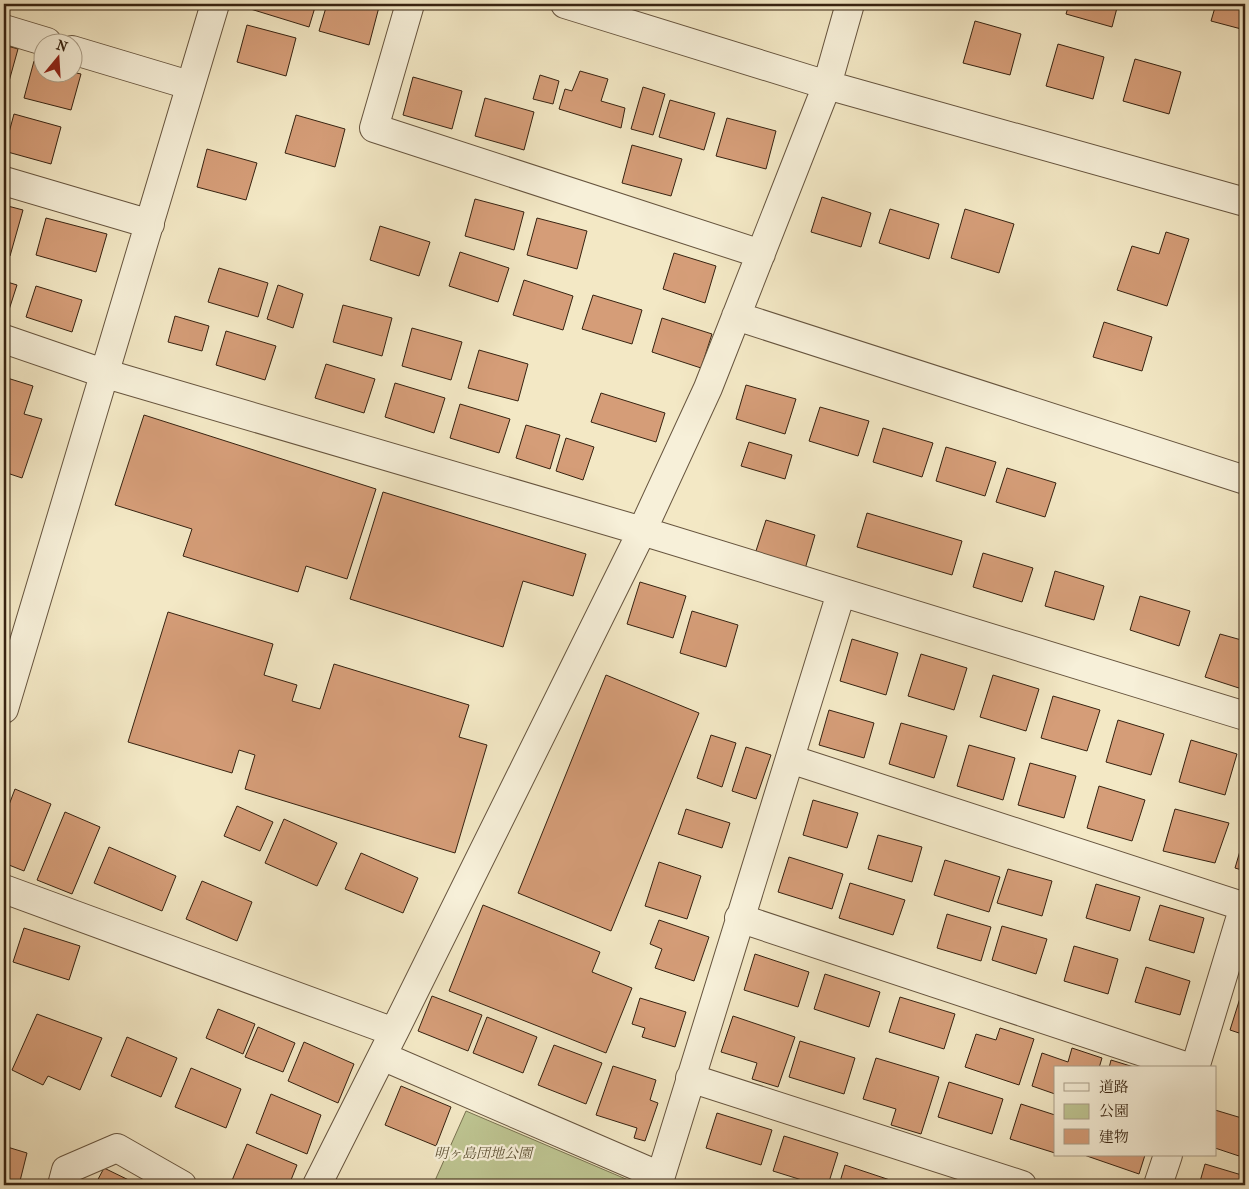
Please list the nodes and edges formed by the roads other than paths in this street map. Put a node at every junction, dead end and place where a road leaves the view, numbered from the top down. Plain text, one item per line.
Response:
1 (215, 4) edge
2 (410, 4) edge
3 (565, 4) edge
4 (850, 4) edge
5 (4, 30) edge
6 (32, 38) edge
7 (82, 53) edge
8 (189, 85) junction
9 (827, 85) junction
10 (4, 182) edge
11 (1245, 199) edge
12 (150, 224) junction
13 (761, 254) junction
14 (736, 316) junction
15 (4, 339) edge
16 (103, 373) junction
17 (1245, 480) edge
18 (642, 530) junction
19 (841, 593) junction
20 (4, 709) edge
21 (1245, 716) edge
22 (790, 759) junction
23 (4, 889) edge
24 (1244, 906) edge
25 (739, 918) junction
26 (394, 1032) junction
27 (382, 1056) junction
28 (1185, 1066) edge
29 (1197, 1066) edge
30 (690, 1078) junction
31 (1168, 1156) edge
32 (659, 1180) edge
33 (62, 1185) edge
34 (182, 1185) edge
35 (317, 1185) edge
36 (1022, 1185) edge
37 (1158, 1185) edge

1 - 8 street
2 - 13 street
3 - 9 street
4 - 9 street
5 - 6 street
7 - 8 street
8 - 12 street
9 - 11 street
9 - 13 street
10 - 12 street
12 - 16 street
13 - 14 street
14 - 17 street
14 - 18 street
15 - 16 street
16 - 18 street
16 - 20 street
18 - 19 street
18 - 26 street
19 - 21 street
19 - 22 street
22 - 24 street
22 - 25 street
23 - 26 street
24 - 29 street
25 - 28 street
25 - 30 street
26 - 27 street
27 - 32 street
27 - 35 street
30 - 32 street
30 - 36 street
31 - 37 street
33 - 34 street

